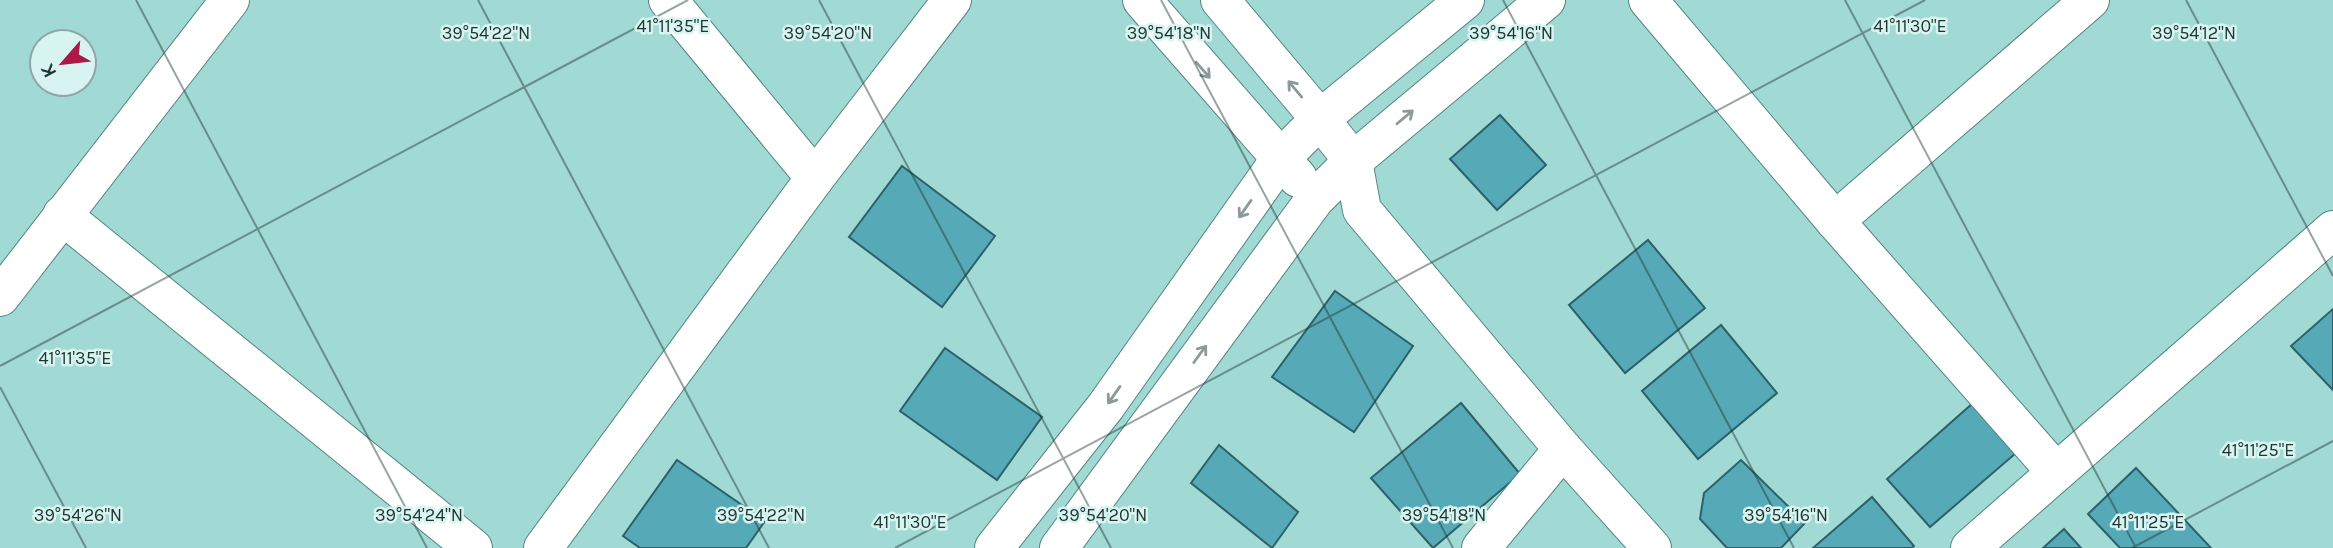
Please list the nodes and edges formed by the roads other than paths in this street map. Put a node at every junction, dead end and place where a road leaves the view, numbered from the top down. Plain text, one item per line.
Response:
1 (668, 0) edge
2 (952, 0) edge
3 (1142, 0) edge
4 (1220, 0) edge
5 (1465, 0) edge
6 (1546, 0) edge
7 (1648, 0) edge
8 (2090, 0) edge
9 (225, 2) edge
10 (1320, 119) junction
11 (1281, 158) junction
12 (1353, 161) junction
13 (815, 178) junction
14 (1315, 199) junction
15 (1362, 210) junction
16 (62, 215) junction
17 (1835, 221) junction
18 (2333, 230) edge
19 (0, 297) edge
20 (1563, 449) junction
21 (2056, 472) junction
22 (473, 548) edge
23 (543, 548) edge
24 (994, 548) edge
25 (1059, 548) edge
26 (1481, 548) edge
27 (1652, 548) edge
28 (1970, 548) edge

1 - 13 street
2 - 13 street
3 -> 11 street
10 -> 4 street
5 - 10 street
12 -> 6 street
7 - 17 street
8 - 17 street
9 - 16 street
10 - 11 street
10 - 12 street
11 - 14 street
11 -> 24 street
12 - 14 street
12 - 15 street
13 - 23 street
14 - 15 street
25 -> 14 street
15 - 20 street
16 - 19 street
16 - 22 street
17 - 21 street
18 - 21 street
20 - 26 street
20 - 27 street
21 - 28 street

